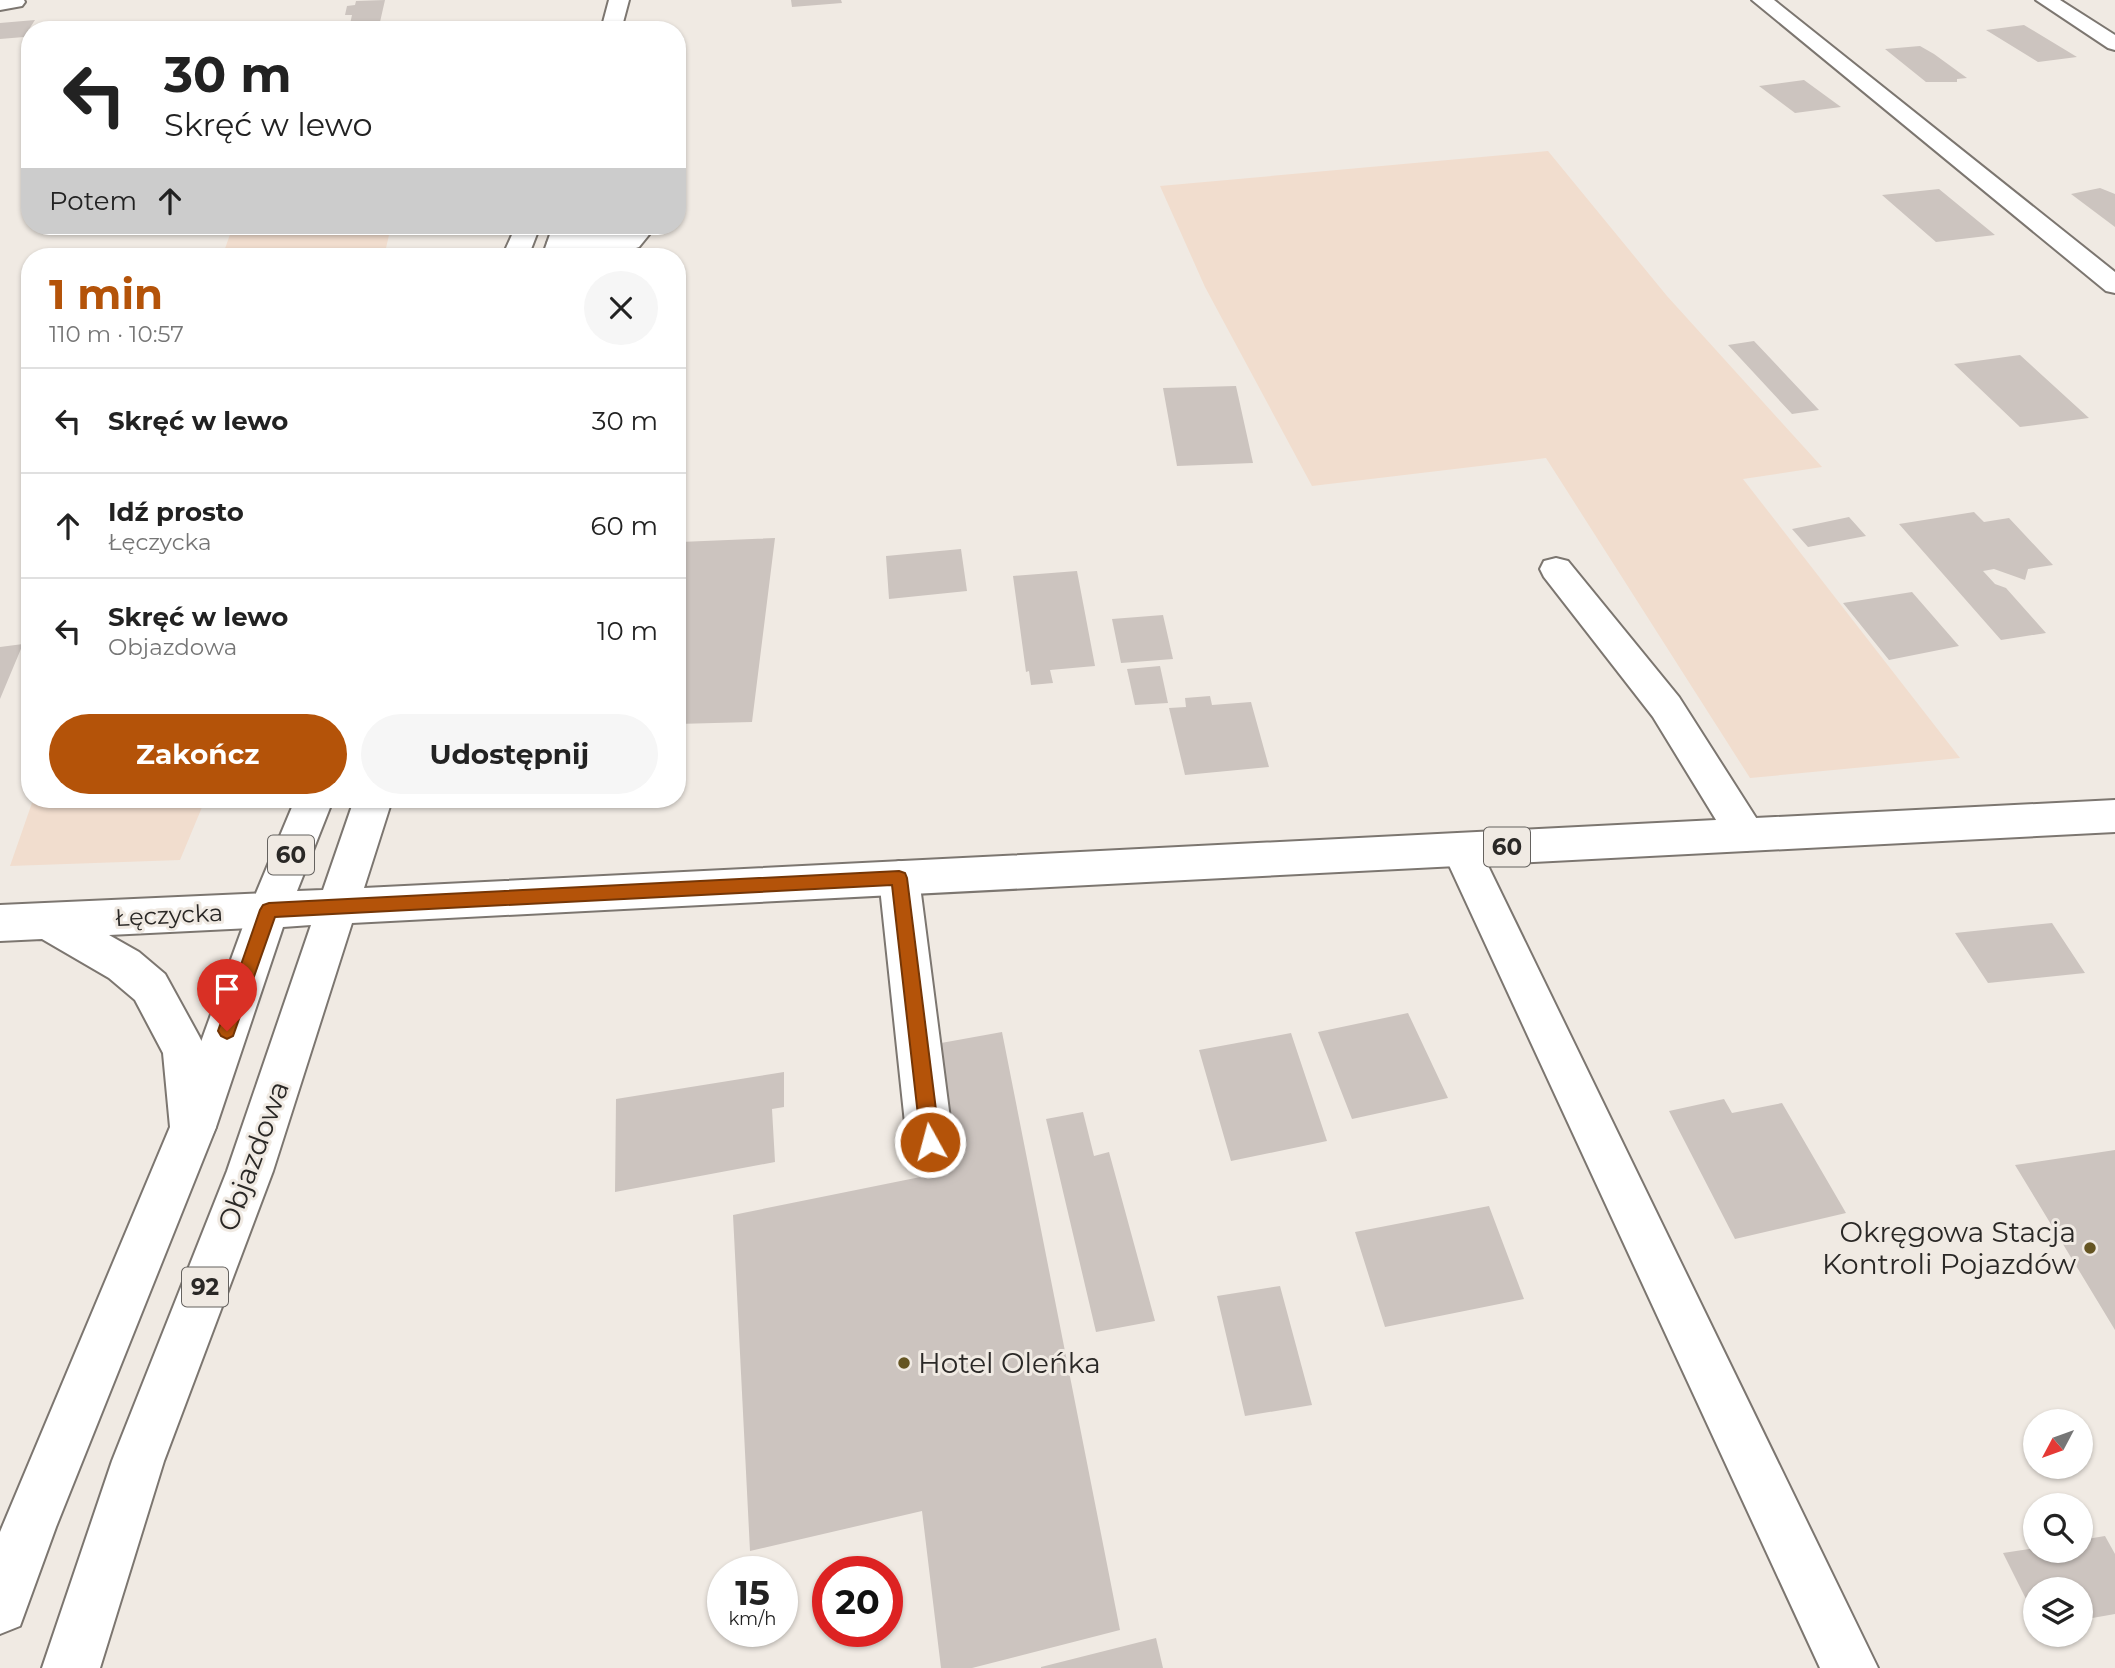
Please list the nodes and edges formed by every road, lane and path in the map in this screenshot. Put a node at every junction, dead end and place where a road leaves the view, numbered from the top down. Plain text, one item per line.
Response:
1 (619, 0) edge
2 (1762, 0) edge
3 (2046, 0) edge
4 (613, 21) edge
5 (2115, 44) edge
6 (636, 235) edge
7 (560, 242) edge
8 (2115, 285) edge
9 (1556, 569) dead end
10 (311, 808) edge
11 (370, 808) edge
12 (2115, 816) edge
13 (1746, 835) junction
14 (1461, 850) junction
15 (899, 878) junction
16 (338, 906) junction
17 (269, 910) junction
18 (46, 920) junction
19 (0, 923) edge
20 (193, 1127) junction
21 (930, 1142) dead end
22 (0, 1606) edge
23 (71, 1668) edge
24 (1849, 1668) edge

1 - 4 main road
2 - 8 main road
3 - 5 main road
6 - 7 main road
9 - 13 main road
10 - 17 main road, 60
11 - 16 main road, Objazdowa / 60
12 - 13 main road, 60
13 - 14 main road, 60
14 - 15 main road, 60
14 - 24 main road
15 - 16 main road, 60
15 - 21 main road
16 - 17 main road, Łęczycka / 60
16 - 23 main road, Objazdowa / 92
17 - 18 main road, Łęczycka
17 - 20 main road
18 - 19 main road, Łęczycka
18 - 20 main road
20 - 22 main road

